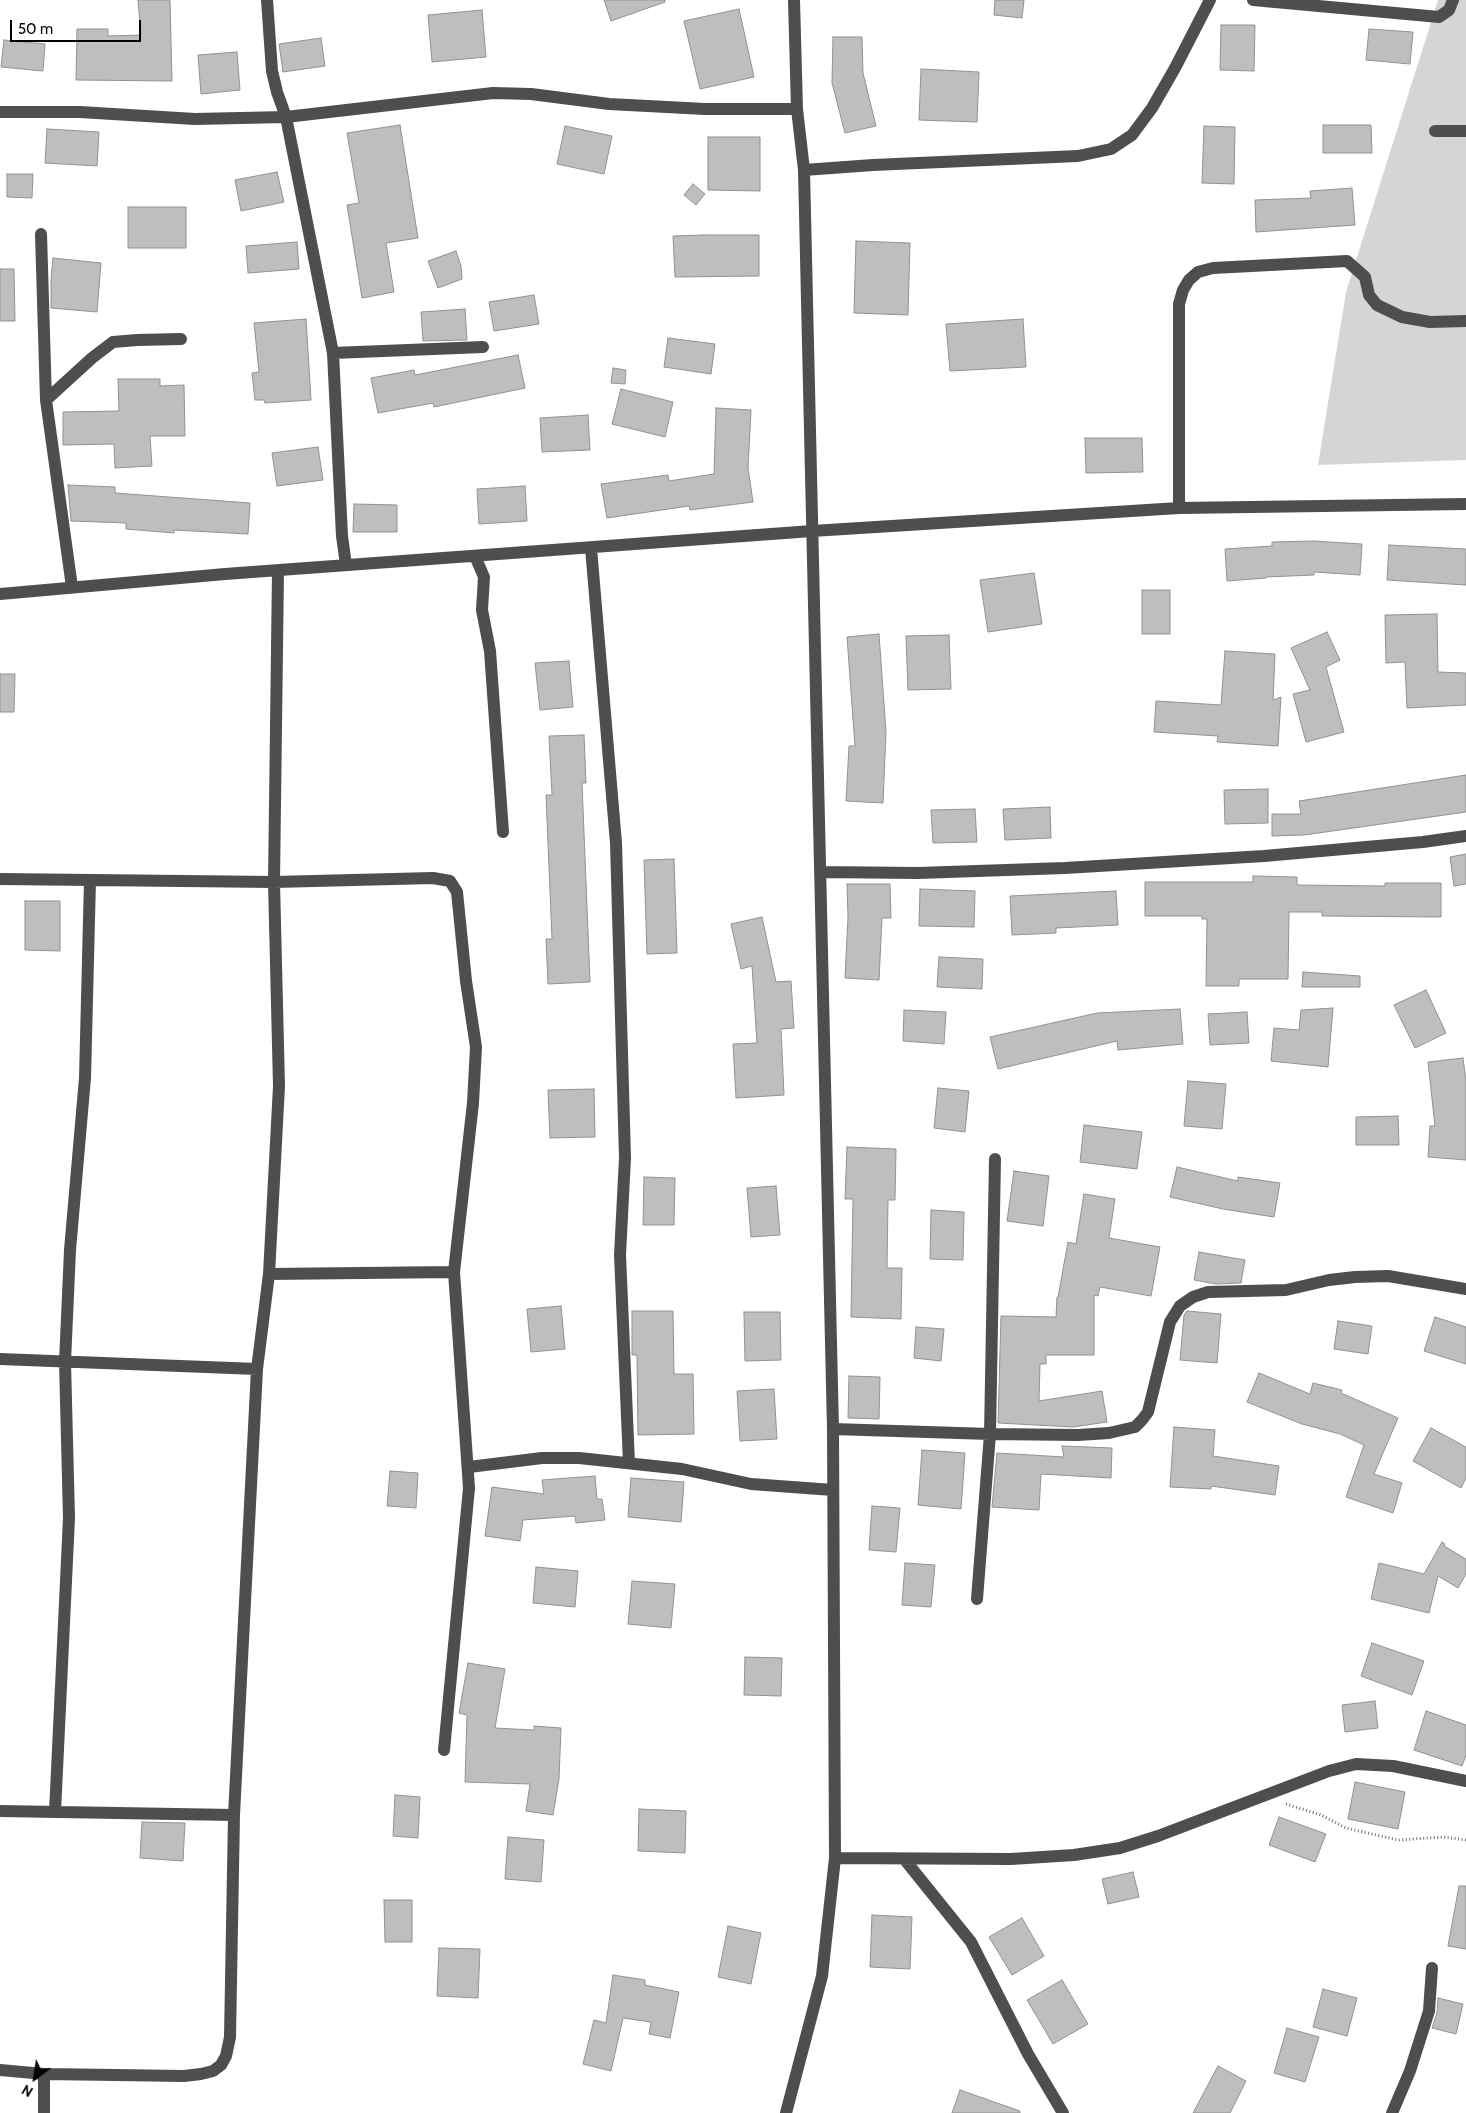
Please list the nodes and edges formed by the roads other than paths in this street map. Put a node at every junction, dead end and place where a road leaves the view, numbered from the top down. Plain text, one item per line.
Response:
1 (267, 0) edge
2 (794, 0) edge
3 (1210, 0) edge
4 (1254, 0) edge
5 (1453, 0) edge
6 (798, 109) junction
7 (0, 112) edge
8 (286, 117) junction
9 (1435, 131) dead end
10 (1466, 131) edge
11 (804, 170) junction
12 (41, 234) dead end
13 (1466, 321) edge
14 (181, 339) dead end
15 (484, 347) dead end
16 (333, 353) junction
17 (46, 400) junction
18 (1466, 504) edge
19 (1179, 508) junction
20 (812, 531) junction
21 (591, 548) junction
22 (475, 556) junction
23 (346, 565) junction
24 (278, 570) junction
25 (72, 587) junction
26 (0, 594) edge
27 (503, 832) dead end
28 (1466, 836) edge
29 (820, 872) junction
30 (0, 879) edge
31 (90, 880) junction
32 (274, 882) junction
33 (995, 1159) dead end
34 (454, 1272) junction
35 (268, 1274) junction
36 (1466, 1290) edge
37 (0, 1359) edge
38 (65, 1362) junction
39 (257, 1369) junction
40 (834, 1429) junction
41 (990, 1434) junction
42 (629, 1463) junction
43 (469, 1467) junction
44 (834, 1490) junction
45 (977, 1599) dead end
46 (444, 1750) dead end
47 (1466, 1781) edge
48 (0, 1810) edge
49 (55, 1812) junction
50 (234, 1815) junction
51 (835, 1858) junction
52 (905, 1860) junction
53 (1432, 1968) dead end
54 (0, 2070) edge
55 (44, 2074) junction
56 (44, 2113) edge
57 (786, 2113) edge
58 (1063, 2113) edge
59 (1392, 2113) edge

1 - 8 street
2 - 6 street
3 - 11 street
4 - 5 street
6 - 8 street
6 - 11 street
7 - 8 street
8 - 16 street
9 - 10 street
11 - 20 street
12 - 17 street
13 - 19 street
14 - 17 street
15 - 16 street
16 - 23 street
17 - 25 street
18 - 19 street
19 - 20 street
20 - 21 street
20 - 29 street
21 - 22 street
21 - 42 street
22 - 23 street
22 - 27 street
23 - 24 street
24 - 25 street
24 - 32 street
25 - 26 street
28 - 29 street
29 - 40 street
30 - 31 street
31 - 32 street
31 - 38 street
32 - 34 street
32 - 35 street
33 - 41 street
34 - 35 street
34 - 43 street
35 - 39 street
36 - 41 street
37 - 38 street
38 - 39 street
38 - 49 street
39 - 50 street
40 - 41 street
40 - 44 street
41 - 45 street
42 - 43 street
42 - 44 street
43 - 46 street
44 - 51 street
47 - 52 street
48 - 49 street
49 - 50 street
50 - 55 street
51 - 52 street
51 - 57 street
52 - 58 street
53 - 59 street
54 - 55 street
55 - 56 street

